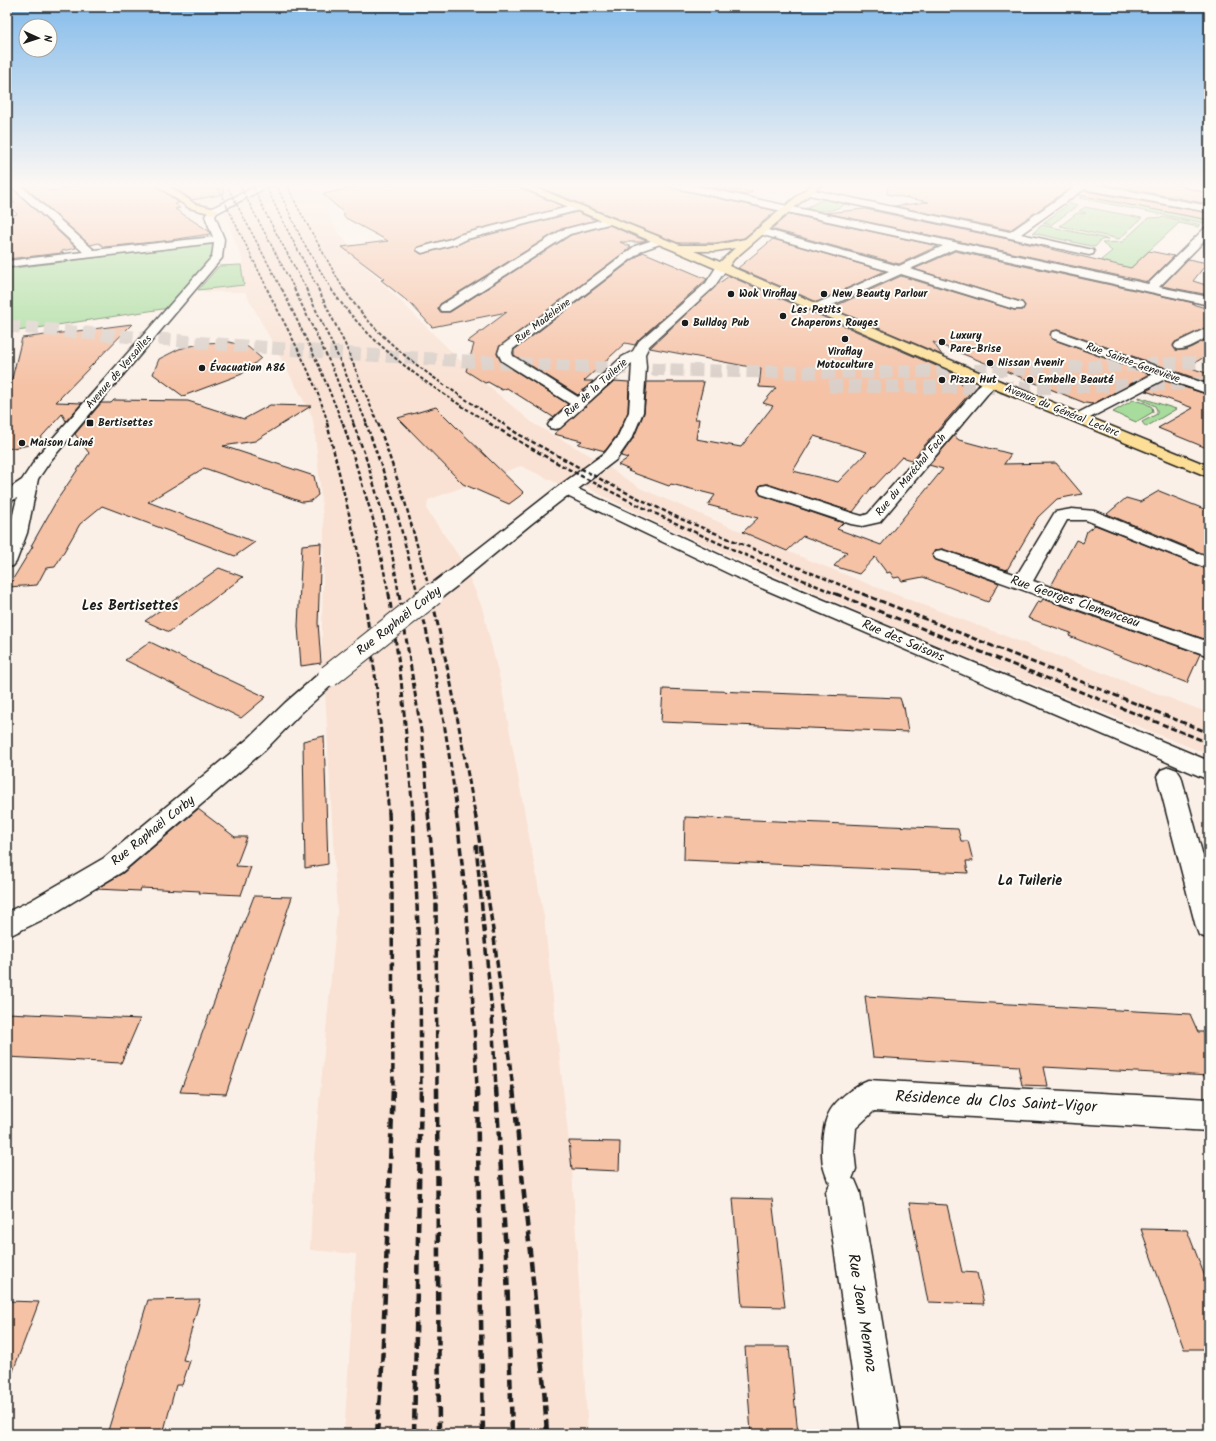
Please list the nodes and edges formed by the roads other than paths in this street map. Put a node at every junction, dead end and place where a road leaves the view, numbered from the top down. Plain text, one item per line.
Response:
1 (89, 251) edge
2 (117, 251) edge
3 (219, 251) edge
4 (536, 251) edge
5 (635, 251) edge
6 (684, 251) edge
7 (737, 251) edge
8 (833, 251) edge
9 (941, 251) edge
10 (983, 251) edge
11 (1086, 251) edge
12 (1188, 251) edge
13 (1089, 252) dead end
14 (92, 254) junction
15 (7, 264) edge
16 (721, 268) junction
17 (900, 270) junction
18 (1151, 288) junction
19 (1209, 300) edge
20 (1018, 306) dead end
21 (446, 308) dead end
22 (817, 308) junction
23 (1209, 331) edge
24 (1057, 335) dead end
25 (1181, 346) dead end
26 (638, 354) junction
27 (1164, 374) junction
28 (990, 382) junction
29 (1209, 390) edge
30 (578, 403) junction
31 (1079, 418) junction
32 (556, 425) dead end
33 (1209, 472) edge
34 (29, 482) junction
35 (565, 489) junction
36 (766, 490) dead end
37 (7, 498) edge
38 (544, 505) junction
39 (600, 506) junction
40 (13, 533) edge
41 (942, 555) dead end
42 (7, 562) edge
43 (1209, 564) edge
44 (1022, 583) junction
45 (1209, 649) edge
46 (1209, 771) edge
47 (1169, 776) dead end
48 (7, 925) edge
49 (1209, 927) edge
50 (1209, 1115) edge
51 (842, 1180) joint
52 (881, 1434) edge

1 - 14 street
2 - 14 street
3 - 34 street, Avenue de Versailles
4 - 21 street
5 - 30 street, Rue Madeleine
6 - 16 main road, Avenue du Général Leclerc
7 - 16 main road
8 - 17 street
9 - 17 street
10 - 18 street
11 - 13 street
12 - 18 street
14 - 15 street
16 - 22 main road, Avenue du Général Leclerc
16 - 26 street
17 - 20 street
17 - 22 street
18 - 19 street
22 - 28 main road, Avenue du Général Leclerc
23 - 25 street
24 - 27 street, Rue Sainte-Geneviève
26 - 30 street, Rue de la Tuilerie
26 - 35 street, Rue Raphaël Corby
27 - 29 street, Rue Sainte-Geneviève
27 - 31 street
28 - 31 main road, Avenue du Général Leclerc
28 - 36 street, Rue du Maréchal Foch
30 - 32 street, Rue de la Tuilerie
31 - 33 main road, Avenue du Général Leclerc
34 - 37 street
34 - 40 street, Avenue de Versailles
35 - 38 street, Rue Raphaël Corby
35 - 39 street, Rue des Saisons
38 - 39 street, Rue des Saisons
38 - 48 street, Rue Raphaël Corby, bridge
39 - 46 street, Rue des Saisons
40 - 42 street, Avenue de Versailles
41 - 44 street, Rue Georges Clemenceau
43 - 44 street
44 - 45 street, Rue Georges Clemenceau
47 - 49 street
50 - 51 street, Résidence du Clos Saint-Vigor
51 - 52 street, Rue Jean Mermoz

